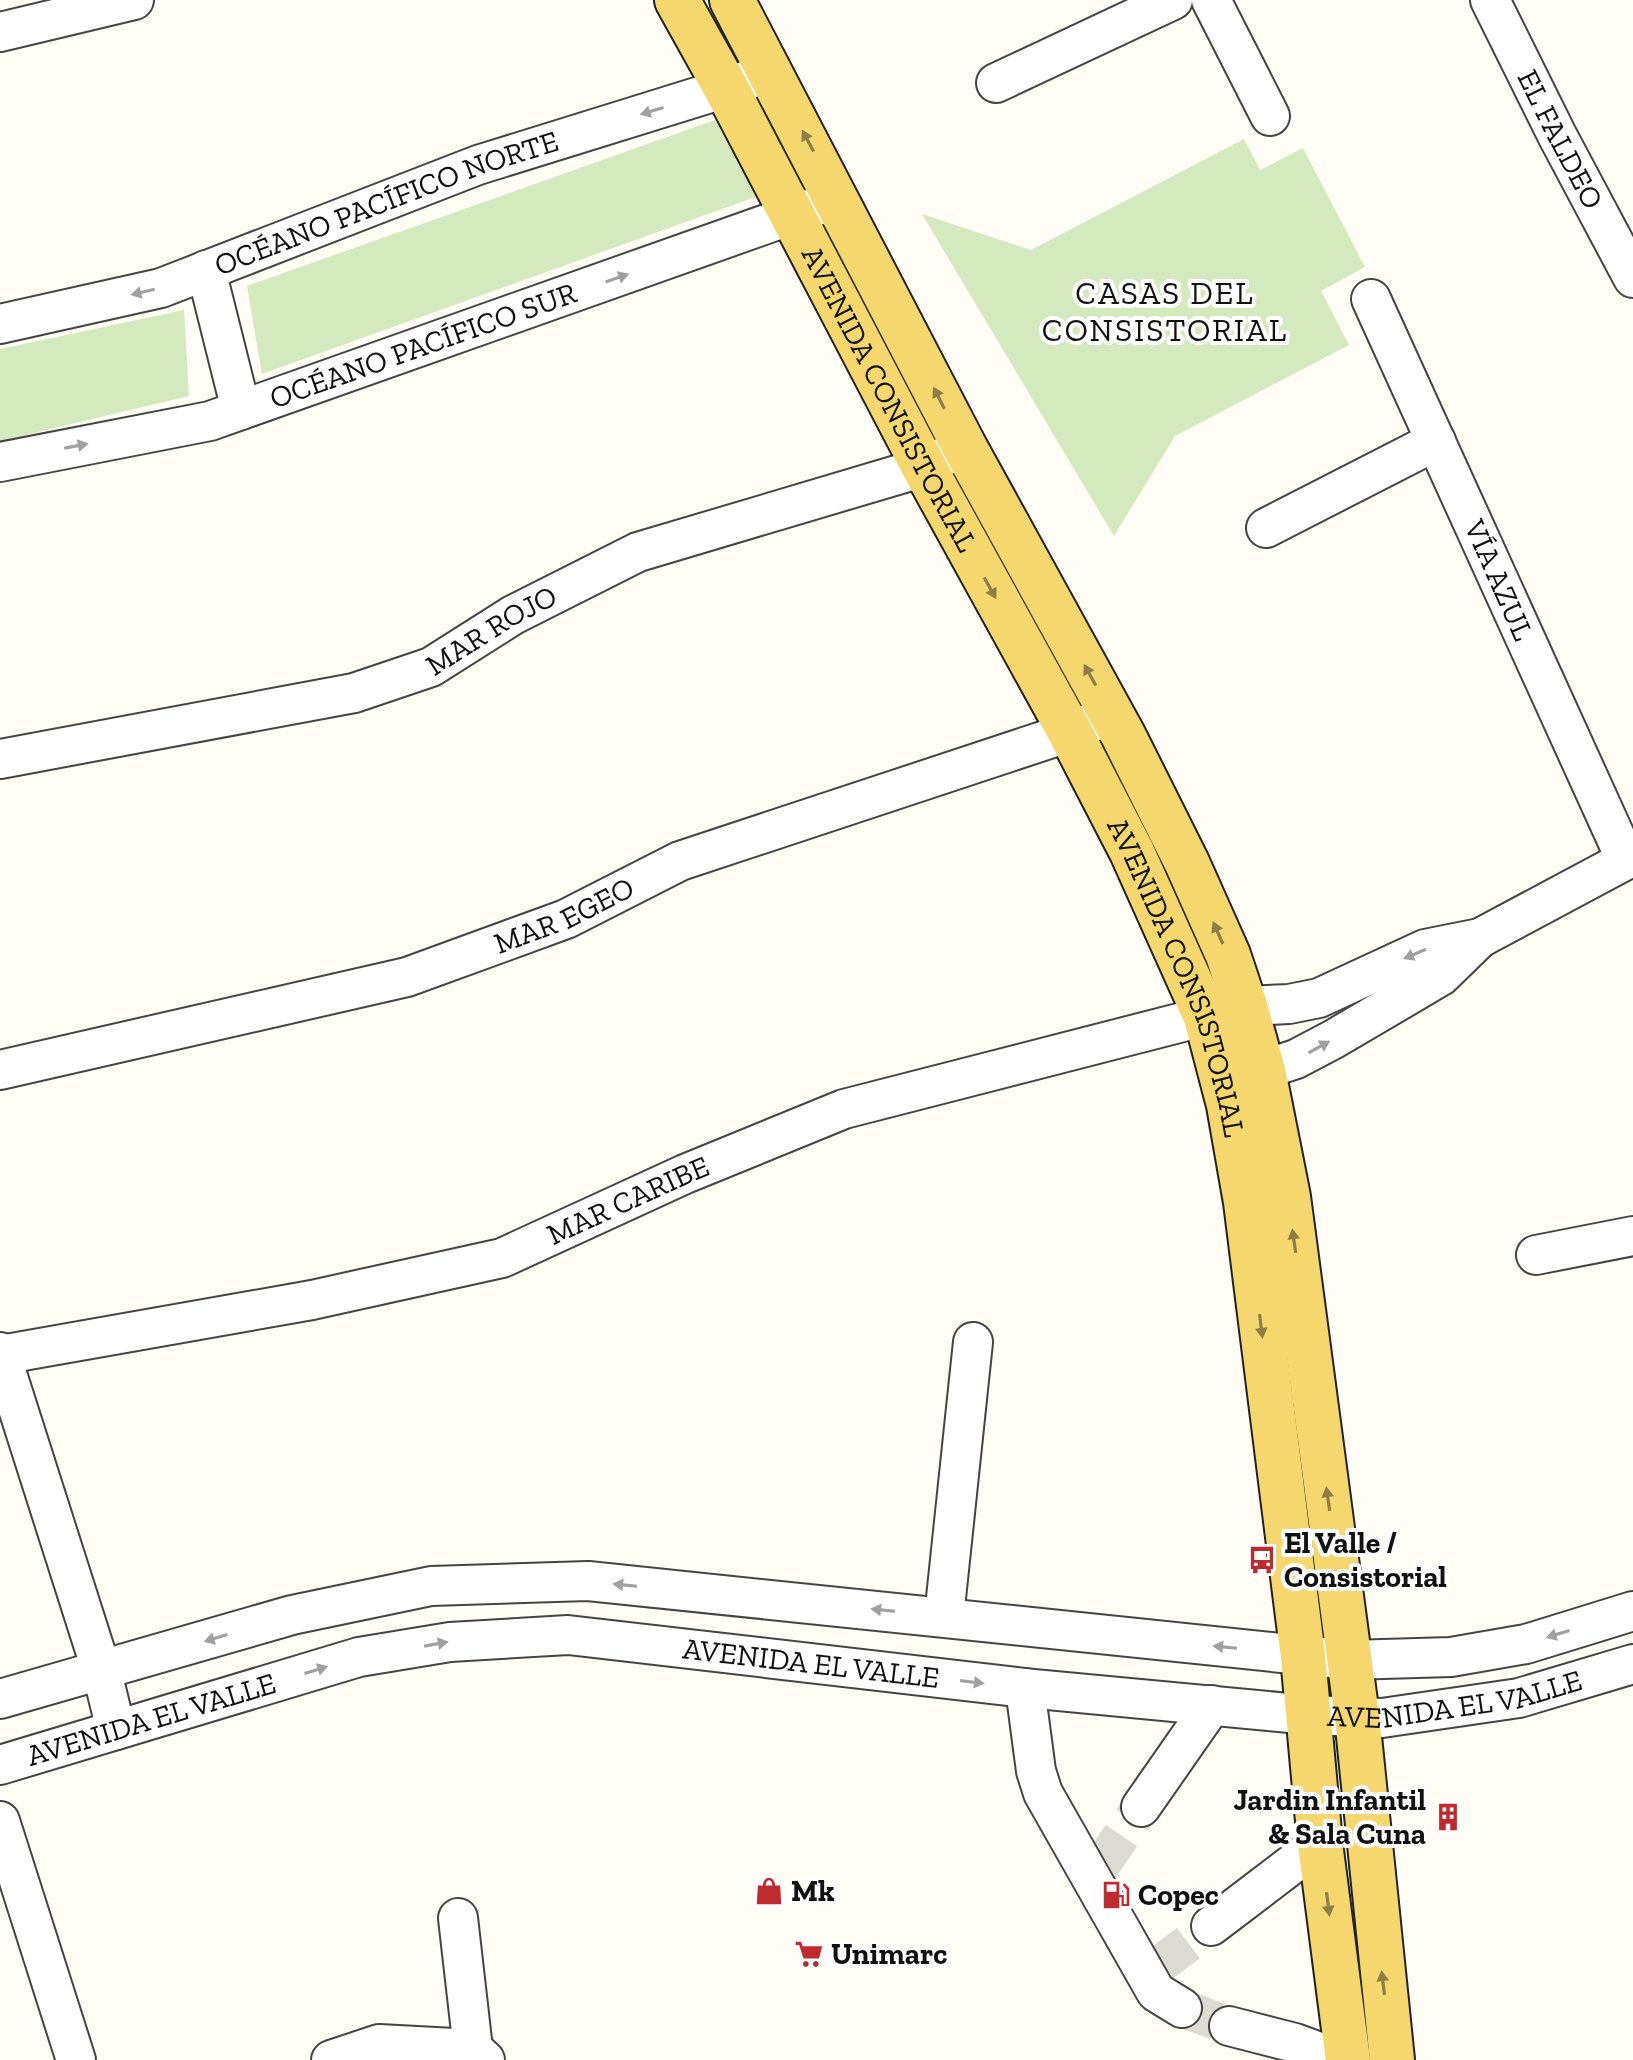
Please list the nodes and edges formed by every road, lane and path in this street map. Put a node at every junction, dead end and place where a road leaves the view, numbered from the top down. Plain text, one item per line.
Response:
1 (134, 0) edge
2 (677, 0) edge
3 (732, 0) edge
4 (1173, 0) edge
5 (1211, 0) edge
6 (1490, 0) edge
7 (0, 32) edge
8 (771, 71) junction
9 (996, 83) dead end
10 (726, 88) junction
11 (1270, 116) dead end
12 (838, 198) junction
13 (793, 216) junction
14 (206, 270) junction
15 (1633, 278) edge
16 (1371, 299) dead end
17 (0, 324) edge
18 (241, 410) junction
19 (1436, 441) junction
20 (964, 446) junction
21 (0, 462) edge
22 (924, 467) junction
23 (1266, 528) dead end
24 (1111, 714) junction
25 (1070, 732) junction
26 (0, 759) edge
27 (1630, 867) edge
28 (1480, 938) junction
29 (1226, 1011) junction
30 (0, 1070) edge
31 (1243, 1078) junction
32 (1633, 1236) edge
33 (1536, 1255) dead end
34 (973, 1342) dead end
35 (0, 1354) edge
36 (345, 1604) junction
37 (1633, 1611) edge
38 (944, 1617) junction
39 (1303, 1656) junction
40 (359, 1657) junction
41 (1349, 1660) junction
42 (1633, 1664) edge
43 (102, 1672) junction
44 (1025, 1688) junction
45 (0, 1699) edge
46 (1212, 1705) junction
47 (1310, 1715) junction
48 (1357, 1717) junction
49 (116, 1730) junction
50 (0, 1765) edge
51 (1141, 1807) tunnel mouth
52 (0, 1821) edge
53 (1320, 1843) junction
54 (458, 1918) dead end
55 (1211, 1926) tunnel mouth
56 (1182, 2008) tunnel mouth
57 (1229, 2026) tunnel mouth
58 (479, 2055) edge
59 (76, 2060) edge
60 (331, 2060) edge
61 (1341, 2060) edge
62 (1348, 2060) edge
63 (1392, 2060) edge

1 - 7 street
2 - 10 main road, AVENIDA CONSISTORIAL
3 - 8 main road, AVENIDA CONSISTORIAL
4 - 9 street
5 - 11 street
6 - 15 street, EL FALDEO
8 - 10 street, OCÉANO PACÍFICO NORTE
12 -> 8 main road, AVENIDA CONSISTORIAL
10 - 13 main road, AVENIDA CONSISTORIAL
10 -> 14 street, OCÉANO PACÍFICO NORTE
12 - 13 street, OCÉANO PACÍFICO SUR
20 -> 12 main road, AVENIDA CONSISTORIAL
18 -> 13 street, OCÉANO PACÍFICO SUR
13 - 22 main road, AVENIDA CONSISTORIAL
14 -> 17 street, OCÉANO PACÍFICO NORTE
14 - 18 street
16 - 19 street, VÍA AZUL
21 -> 18 street, OCÉANO PACÍFICO SUR
19 - 23 street
19 - 27 street, VÍA AZUL
20 - 22 street, MAR ROJO
24 -> 20 main road, AVENIDA CONSISTORIAL
22 -> 25 main road, AVENIDA CONSISTORIAL
22 - 26 street, MAR ROJO
24 - 25 street, MAR EGEO
29 -> 24 main road, AVENIDA CONSISTORIAL
25 - 29 main road, AVENIDA CONSISTORIAL
25 - 30 street, MAR EGEO
27 - 28 street, VÍA AZUL
28 -> 29 street, VÍA AZUL
31 -> 28 street, VÍA AZUL
29 - 31 main road, AVENIDA CONSISTORIAL
29 - 35 street, MAR CARIBE
31 -> 39 main road, AVENIDA CONSISTORIAL
41 -> 31 main road, AVENIDA CONSISTORIAL
32 - 33 street
34 - 38 street
35 - 43 street
38 -> 36 street, AVENIDA EL VALLE
36 - 40 street
36 -> 43 street, AVENIDA EL VALLE
37 -> 41 street, AVENIDA EL VALLE
39 -> 38 street, AVENIDA EL VALLE
39 - 41 street, AVENIDA EL VALLE
39 - 47 main road, AVENIDA CONSISTORIAL
40 -> 44 street, AVENIDA EL VALLE
49 -> 40 street, AVENIDA EL VALLE
41 - 48 main road, AVENIDA CONSISTORIAL
42 - 48 street, AVENIDA EL VALLE
43 - 45 street, AVENIDA EL VALLE
43 - 49 street
44 - 46 street, AVENIDA EL VALLE
44 - 56 street
46 - 47 street, AVENIDA EL VALLE
46 - 51 street
47 - 48 street, AVENIDA EL VALLE
47 - 53 main road, AVENIDA CONSISTORIAL
63 -> 48 main road, AVENIDA CONSISTORIAL
49 - 50 street, AVENIDA EL VALLE
52 - 59 street
53 - 55 street
53 -> 62 main road, AVENIDA CONSISTORIAL
54 - 58 street
57 - 61 street
58 - 60 street

